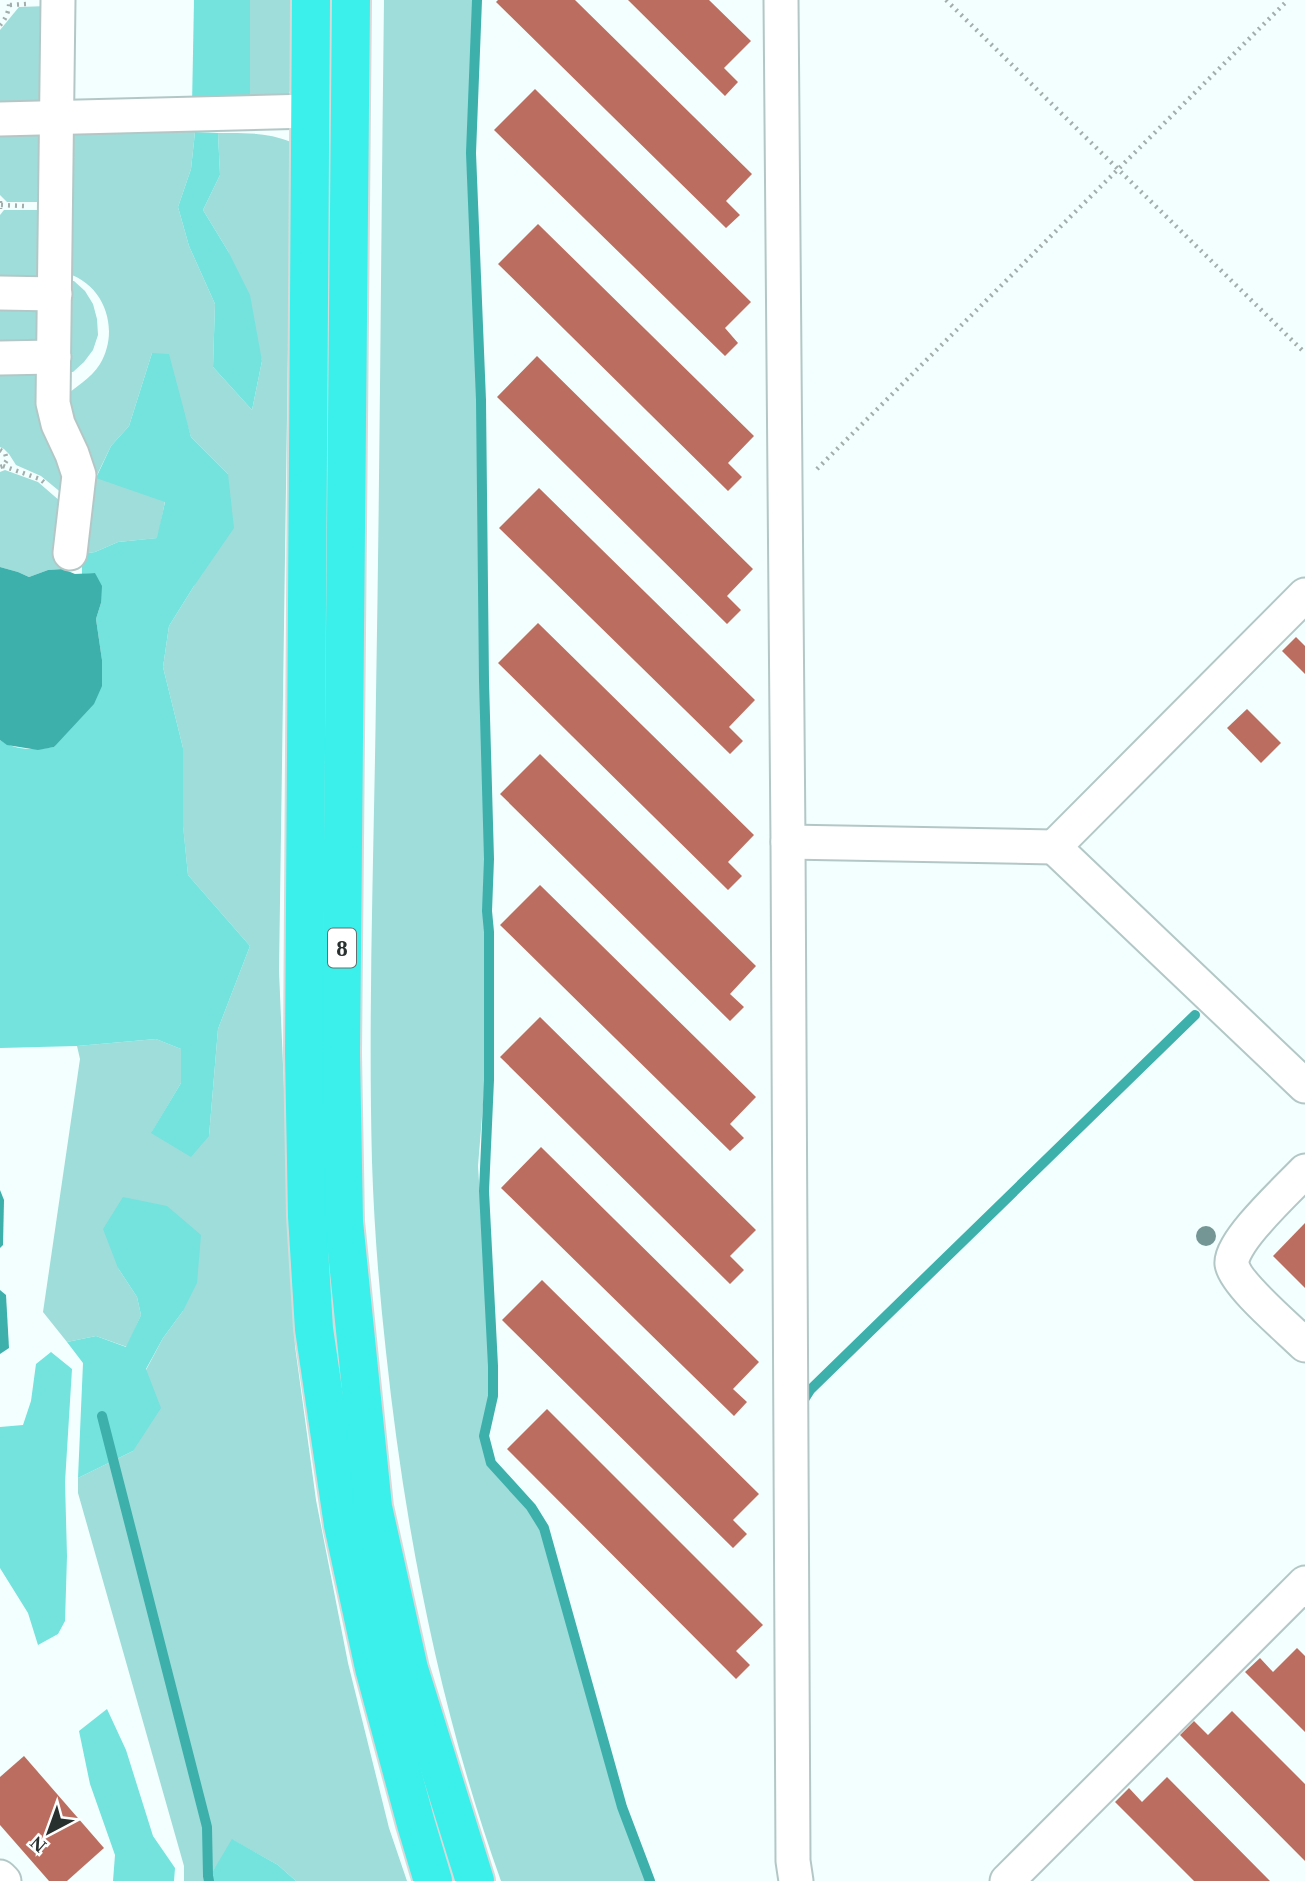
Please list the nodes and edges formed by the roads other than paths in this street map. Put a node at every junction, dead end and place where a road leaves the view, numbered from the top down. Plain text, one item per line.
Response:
1 (58, 0) edge
2 (311, 0) edge
3 (351, 0) edge
4 (781, 0) edge
5 (310, 111) junction
6 (57, 119) junction
7 (0, 120) edge
8 (0, 293) edge
9 (55, 294) junction
10 (54, 357) junction
11 (0, 358) edge
12 (70, 553) dead end
13 (1305, 594) edge
14 (788, 842) junction
15 (1054, 847) junction
16 (1305, 1086) edge
17 (1305, 1171) edge
18 (1305, 1345) edge
19 (1305, 1583) edge
20 (0, 1877) edge
21 (4, 1881) edge
22 (433, 1881) edge
23 (474, 1881) edge
24 (796, 1881) edge
25 (1007, 1881) edge

1 - 6 street
2 - 5 highway, 8
3 - 23 highway, 8
4 - 14 street
5 - 6 street
5 - 22 highway, 8
6 - 7 street
6 - 9 street
8 - 9 street
9 - 10 street
10 - 11 street
10 - 12 street
13 - 15 street
14 - 15 street
14 - 24 street
15 - 16 street
17 - 18 street
19 - 25 street
20 - 21 street

